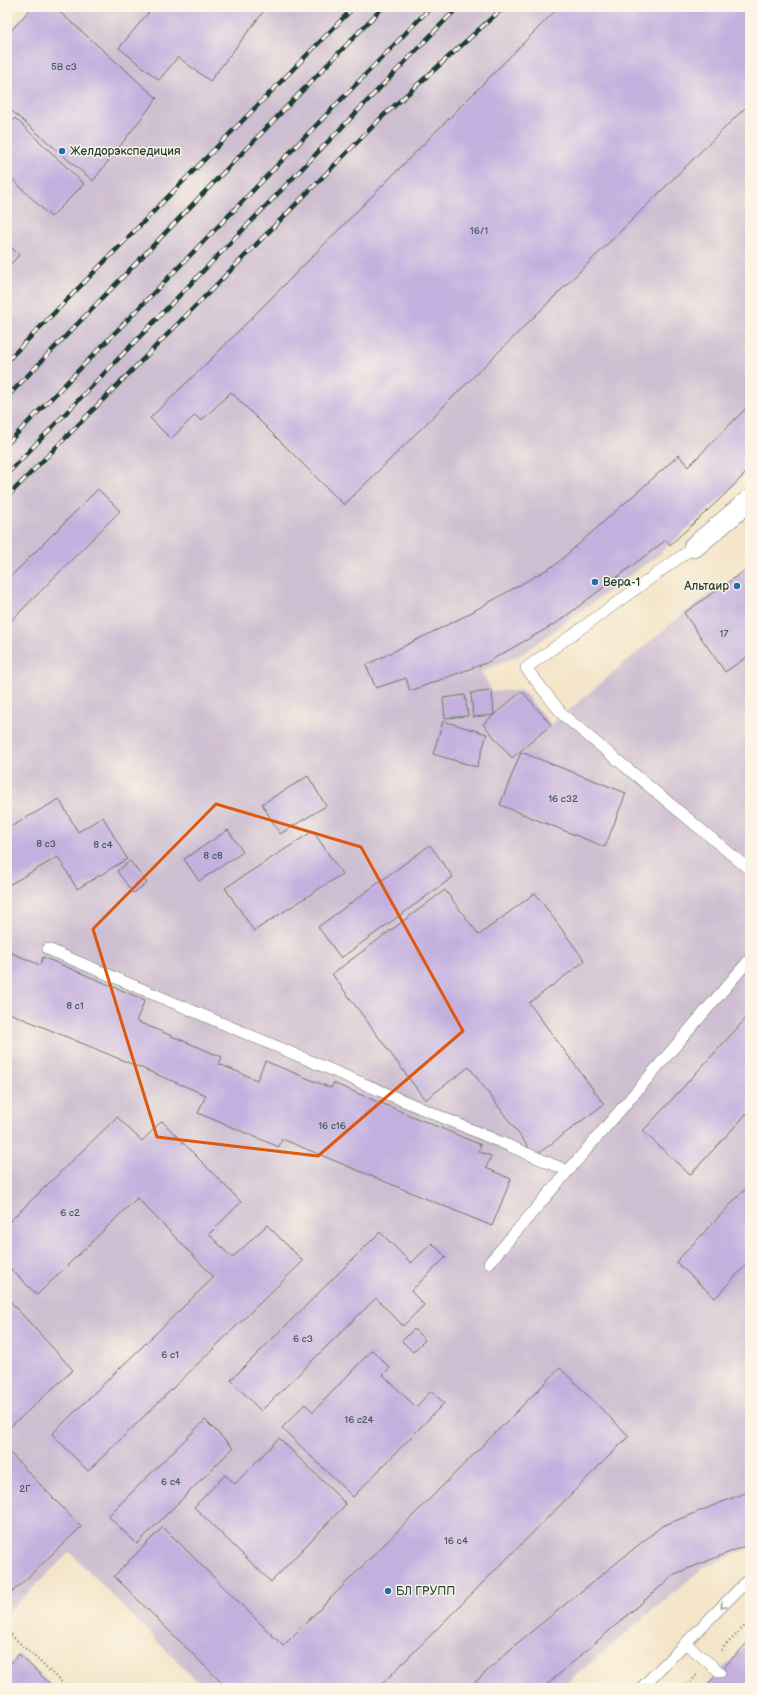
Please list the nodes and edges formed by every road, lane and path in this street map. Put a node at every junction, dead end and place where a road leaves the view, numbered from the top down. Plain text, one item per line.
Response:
1 (750, 500) edge
2 (694, 547) joint
3 (750, 870) edge
4 (48, 949) dead end
5 (750, 959) edge
6 (568, 1171) junction
7 (489, 1263) dead end
8 (750, 1578) edge
9 (7, 1636) edge
10 (685, 1643) junction
11 (720, 1672) dead end
12 (68, 1688) edge
13 (641, 1688) edge

1 - 2 street
2 - 3 lane
4 - 6 lane
5 - 6 lane
6 - 7 lane
8 -> 10 lane
9 - 12 path
10 - 11 lane
10 - 13 lane

